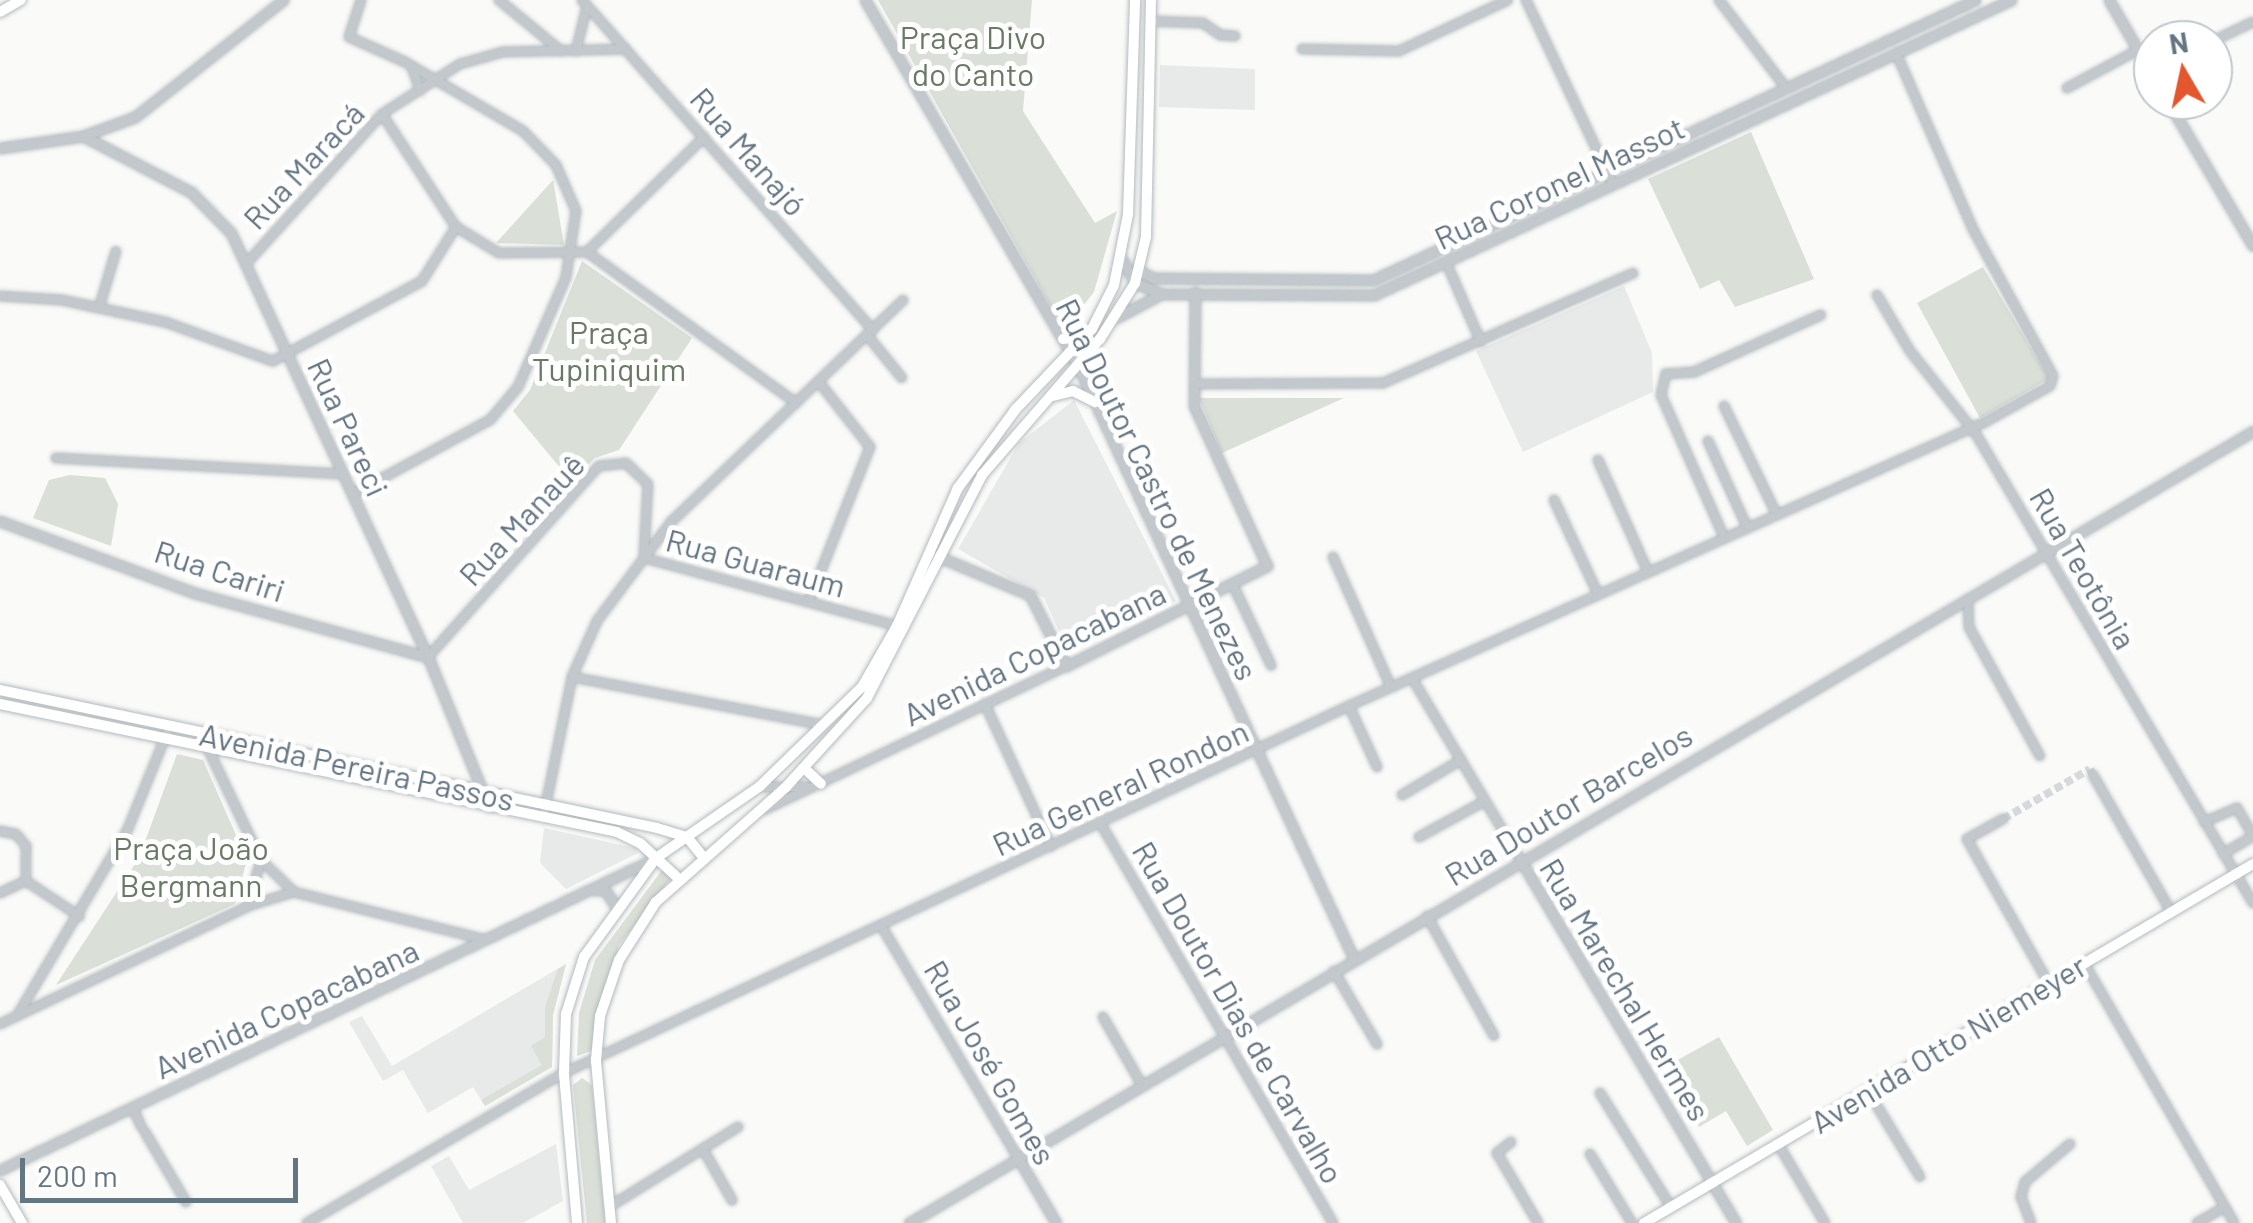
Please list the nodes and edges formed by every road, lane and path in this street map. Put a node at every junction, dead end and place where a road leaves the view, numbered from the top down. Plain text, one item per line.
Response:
1 (20, 0) edge
2 (283, 0) edge
3 (360, 0) edge
4 (499, 0) edge
5 (866, 0) edge
6 (1135, 0) edge
7 (1151, 0) edge
8 (1508, 0) edge
9 (1526, 0) edge
10 (1718, 0) edge
11 (1976, 0) edge
12 (2012, 0) edge
13 (2108, 0) edge
14 (584, 3) edge
15 (1962, 3) edge
16 (0, 12) edge
17 (1970, 19) junction
18 (1150, 21) junction
19 (1235, 36) dead end
20 (2133, 42) edge
21 (1302, 48) dead end
22 (626, 49) junction
23 (576, 50) junction
24 (561, 51) junction
25 (2133, 53) edge
26 (1896, 54) junction
27 (412, 65) junction
28 (433, 81) junction
29 (1786, 88) junction
30 (2067, 88) dead end
31 (420, 90) junction
32 (382, 114) junction
33 (2179, 120) edge
34 (83, 136) junction
35 (704, 137) junction
36 (0, 148) edge
37 (1607, 171) junction
38 (1613, 184) junction
39 (456, 228) junction
40 (2253, 246) edge
41 (116, 251) dead end
42 (572, 252) junction
43 (588, 252) junction
44 (1121, 256) junction
45 (1446, 262) junction
46 (246, 264) junction
47 (1140, 271) junction
48 (1633, 273) dead end
49 (1194, 279) junction
50 (1135, 284) junction
51 (1162, 294) junction
52 (1195, 294) junction
53 (1878, 295) dead end
54 (0, 296) edge
55 (904, 300) dead end
56 (100, 308) junction
57 (1821, 315) dead end
58 (1116, 318) junction
59 (1092, 329) junction
60 (870, 333) junction
61 (1063, 338) junction
62 (1481, 342) junction
63 (1072, 354) junction
64 (288, 357) junction
65 (1078, 366) junction
66 (902, 378) dead end
67 (819, 382) junction
68 (1194, 384) junction
69 (1043, 402) junction
70 (1095, 402) junction
71 (796, 403) junction
72 (1724, 406) dead end
73 (1970, 426) junction
74 (2253, 430) edge
75 (1708, 442) dead end
76 (56, 458) dead end
77 (1598, 460) dead end
78 (343, 474) junction
79 (354, 494) junction
80 (1554, 500) dead end
81 (1776, 513) junction
82 (0, 521) edge
83 (1747, 526) junction
84 (937, 534) junction
85 (1724, 537) junction
86 (2046, 553) junction
87 (937, 556) junction
88 (1333, 557) dead end
89 (644, 558) junction
90 (1648, 572) junction
91 (1233, 586) junction
92 (1598, 594) junction
93 (1969, 595) junction
94 (809, 600) junction
95 (1189, 607) junction
96 (897, 626) junction
97 (428, 657) junction
98 (1271, 665) dead end
99 (1066, 666) junction
100 (572, 677) junction
101 (1412, 678) junction
102 (1391, 687) junction
103 (0, 690) edge
104 (0, 704) edge
105 (985, 704) junction
106 (1349, 706) junction
107 (170, 725) junction
108 (828, 726) junction
109 (200, 732) junction
110 (165, 740) junction
111 (1254, 751) junction
112 (209, 752) junction
113 (2040, 756) dead end
114 (1461, 760) junction
115 (340, 762) junction
116 (1378, 767) dead end
117 (804, 768) junction
118 (2093, 775) dead end
119 (336, 777) junction
120 (821, 784) junction
121 (786, 787) junction
122 (759, 788) junction
123 (485, 793) junction
124 (1402, 795) dead end
125 (1485, 800) junction
126 (489, 807) junction
127 (544, 812) junction
128 (760, 812) junction
129 (2003, 819) tunnel mouth
130 (2204, 822) junction
131 (1102, 826) junction
132 (618, 827) junction
133 (0, 831) edge
134 (687, 836) junction
135 (1420, 837) dead end
136 (1051, 847) junction
137 (2223, 854) junction
138 (656, 858) junction
139 (704, 858) junction
140 (261, 860) junction
141 (1521, 861) junction
142 (2253, 864) edge
143 (2235, 874) junction
144 (679, 880) junction
145 (26, 881) junction
146 (592, 890) junction
147 (294, 892) junction
148 (0, 893) edge
149 (2253, 903) edge
150 (248, 906) junction
151 (616, 907) junction
152 (2171, 912) junction
153 (79, 916) junction
154 (1427, 916) junction
155 (882, 927) junction
156 (488, 940) junction
157 (1354, 959) junction
158 (2084, 964) junction
159 (1334, 971) junction
160 (2049, 984) junction
161 (17, 1016) junction
162 (1103, 1018) dead end
163 (0, 1024) edge
164 (1494, 1036) dead end
165 (1222, 1037) junction
166 (1377, 1044) dead end
167 (596, 1060) junction
168 (564, 1073) junction
169 (1142, 1085) junction
170 (1868, 1092) junction
171 (1600, 1093) dead end
172 (133, 1108) junction
173 (738, 1128) dead end
174 (1511, 1142) dead end
175 (1778, 1144) junction
176 (2070, 1144) dead end
177 (704, 1149) junction
178 (1590, 1154) dead end
179 (1018, 1158) junction
180 (0, 1170) edge
181 (1920, 1177) dead end
182 (1711, 1183) junction
183 (0, 1185) edge
184 (732, 1200) dead end
185 (186, 1202) dead end
186 (609, 1206) junction
187 (1671, 1207) junction
188 (2225, 1207) junction
189 (2029, 1219) edge
190 (22, 1223) edge
191 (306, 1223) edge
192 (578, 1223) edge
193 (611, 1223) edge
194 (909, 1223) edge
195 (1056, 1223) edge
196 (1333, 1223) edge
197 (1538, 1223) edge
198 (1632, 1223) edge
199 (1644, 1223) edge
200 (1736, 1223) edge
201 (1825, 1223) edge
202 (2197, 1223) edge
203 (2234, 1223) edge

1 - 16 main road
2 - 34 street
3 - 27 street
4 - 24 street
5 - 61 street, Rua Doutor Castro de Menezes
6 - 44 main road
7 - 18 main road
8 - 21 street
9 - 37 street
10 - 29 street
11 - 15 street, Rua Coronel Massot
12 - 17 street, Rua Coronel Massot
13 - 20 street
14 - 22 street, Rua Manajó
14 - 23 street, Rua Manajó
15 - 17 street
15 - 29 street, Rua Coronel Massot
17 - 26 street, Rua Coronel Massot
18 - 19 street
18 - 47 main road
22 - 23 street, Rua Maracá
22 - 35 street, Rua Manajó
23 - 24 street, Rua Maracá
24 - 28 street, Rua Maracá
25 - 30 street
26 - 38 street, Rua Coronel Massot
26 - 73 street, Rua General Rondon
27 - 28 street
27 - 31 street
28 - 31 street, Rua Maracá
28 - 42 street
29 - 37 street, Rua Coronel Massot
31 - 32 street, Rua Maracá
32 - 39 street
32 - 46 street, Rua Maracá
33 - 40 street
34 - 36 street
34 - 46 street, Rua Pareci
35 - 43 street
35 - 60 street, Rua Manajó
37 - 38 street
37 - 49 street, Rua Coronel Massot
38 - 45 street, Rua Coronel Massot
39 - 42 street
39 - 64 street
41 - 56 street
42 - 43 street
42 - 79 street
43 - 71 street
44 - 50 street
44 - 59 main road
45 - 52 street, Rua Coronel Massot
45 - 62 street
46 - 64 street, Rua Pareci
47 - 49 street, Rua Coronel Massot
47 - 50 main road
48 - 62 street
49 - 52 street
50 - 51 street, Rua Coronel Massot
50 - 58 main road
51 - 52 street, Rua Coronel Massot
51 - 58 street
52 - 68 street
53 - 73 street, Rua Teotônia
54 - 56 street
55 - 60 street
56 - 64 street
57 - 85 street
58 - 65 main road
59 - 61 main road
59 - 63 main road
60 - 66 street, Rua Manajó
60 - 67 street
61 - 63 street, Rua Doutor Castro de Menezes
62 - 68 street
63 - 65 street, Rua Doutor Castro de Menezes
63 - 84 main road
64 - 78 street, Rua Pareci
65 - 69 main road
65 - 70 street, Rua Doutor Castro de Menezes
67 - 71 street
67 - 94 street
68 - 91 street, Avenida Copacabana
69 - 70 main road
69 - 87 main road
70 - 95 street, Rua Doutor Castro de Menezes
71 - 89 street
72 - 81 street
73 - 81 street, Rua General Rondon
73 - 86 street, Rua Teotônia
74 - 86 street, Rua Doutor Barcelos
75 - 83 street
76 - 78 street
77 - 90 street
78 - 79 street, Rua Pareci
79 - 97 street, Rua Pareci
80 - 92 street
81 - 83 street, Rua General Rondon
82 - 97 street, Rua Cariri
83 - 85 street, Rua General Rondon
84 - 87 main road
84 - 96 main road
85 - 90 street, Rua General Rondon
86 - 93 street, Rua Doutor Barcelos
86 - 130 street, Rua Teotônia
87 - 99 street
87 - 117 main road
88 - 102 street
89 - 94 street, Rua Guaraum
89 - 97 street, Rua Manauê
89 - 100 street, Rua Guaraum
90 - 92 street, Rua General Rondon
91 - 95 street, Avenida Copacabana
91 - 98 street
92 - 101 street, Rua General Rondon
93 - 113 street
93 - 141 street, Rua Doutor Barcelos
94 - 96 street, Rua Guaraum
95 - 99 street, Avenida Copacabana
95 - 111 street, Rua Doutor Castro de Menezes
96 - 108 main road
97 - 123 street, Rua Pareci
99 - 105 street, Avenida Copacabana
100 - 108 street
100 - 127 street, Rua Guaraum
101 - 102 street, Rua General Rondon
101 - 114 street, Rua Marechal Hermes
102 - 106 street, Rua General Rondon
103 - 107 main road, Avenida Pereira Passos
104 - 110 main road, Avenida Pereira Passos
105 - 120 street, Avenida Copacabana
105 - 136 street
106 - 111 street, Rua General Rondon
106 - 116 street
107 - 109 main road, Avenida Pereira Passos
107 - 110 street
108 - 122 main road
109 - 112 street
109 - 115 main road, Avenida Pereira Passos
110 - 112 main road, Avenida Pereira Passos
110 - 153 street
111 - 131 street, Rua General Rondon
111 - 157 street, Rua Doutor Castro de Menezes
112 - 119 main road, Avenida Pereira Passos
112 - 140 street
114 - 124 street
114 - 125 street, Rua Marechal Hermes
115 - 119 main road
115 - 123 main road, Avenida Pereira Passos
117 - 120 main road
117 - 121 main road
118 - 152 street
119 - 126 main road, Avenida Pereira Passos
120 - 121 street, Avenida Copacabana
120 - 128 street, Avenida Copacabana
121 - 122 street, Avenida Copacabana
121 - 128 main road
122 - 134 main road
123 - 126 street, Rua Pareci
123 - 127 main road, Avenida Pereira Passos
125 - 135 street
125 - 141 street, Rua Marechal Hermes
126 - 127 main road, Avenida Pereira Passos
127 - 132 main road, Avenida Pereira Passos
128 - 139 main road
129 - 160 street
130 - 137 street, Rua Teotônia
130 - 137 street
131 - 136 street, Rua General Rondon
131 - 165 street, Rua Doutor Dias de Carvalho
132 - 134 main road, Avenida Pereira Passos
132 - 138 main road, Avenida Pereira Passos
133 - 145 street
134 - 138 main road
134 - 139 main road
136 - 155 street, Rua General Rondon
137 - 143 street, Rua Teotônia
138 - 144 main road, Avenida Pereira Passos
138 - 146 street, Avenida Copacabana
138 - 151 main road
139 - 144 main road
140 - 147 street
140 - 150 street
141 - 154 street, Rua Doutor Barcelos
141 - 182 street, Rua Marechal Hermes
142 - 143 main road, Avenida Otto Niemeyer
143 - 149 street, Rua Teotônia
143 - 152 main road, Avenida Otto Niemeyer
144 - 167 main road
145 - 148 street
145 - 153 street
146 - 151 street
146 - 156 street, Avenida Copacabana
147 - 150 street
147 - 156 street
150 - 161 street
151 - 168 main road
152 - 158 main road, Avenida Otto Niemeyer
153 - 161 street
154 - 157 street, Rua Doutor Barcelos
154 - 164 street
155 - 167 street, Rua General Rondon
155 - 179 street, Rua José Gomes
156 - 172 street, Avenida Copacabana
157 - 159 street, Rua Doutor Barcelos
158 - 160 main road, Avenida Otto Niemeyer
158 - 188 street
159 - 165 street, Rua Doutor Barcelos
159 - 166 street
160 - 170 main road, Avenida Otto Niemeyer
161 - 163 street
162 - 169 street
165 - 169 street, Rua Doutor Barcelos
165 - 196 street, Rua Doutor Dias de Carvalho
167 - 168 street, Rua General Rondon
167 - 186 main road
168 - 191 street, Rua General Rondon
168 - 192 main road
169 - 179 street, Rua Doutor Barcelos
170 - 175 main road, Avenida Otto Niemeyer
170 - 181 street
171 - 187 street
172 - 180 street, Avenida Copacabana
172 - 185 street
173 - 177 street
174 - 197 street
175 - 182 main road, Avenida Otto Niemeyer
175 - 201 street
176 - 189 street
177 - 184 street
177 - 186 street
178 - 198 street
179 - 194 street, Rua Doutor Barcelos
179 - 195 street, Rua José Gomes
182 - 187 main road, Avenida Otto Niemeyer
182 - 200 street, Rua Marechal Hermes
183 - 190 main road
186 - 193 main road
187 - 199 main road, Avenida Otto Niemeyer
188 - 202 street
188 - 203 street

